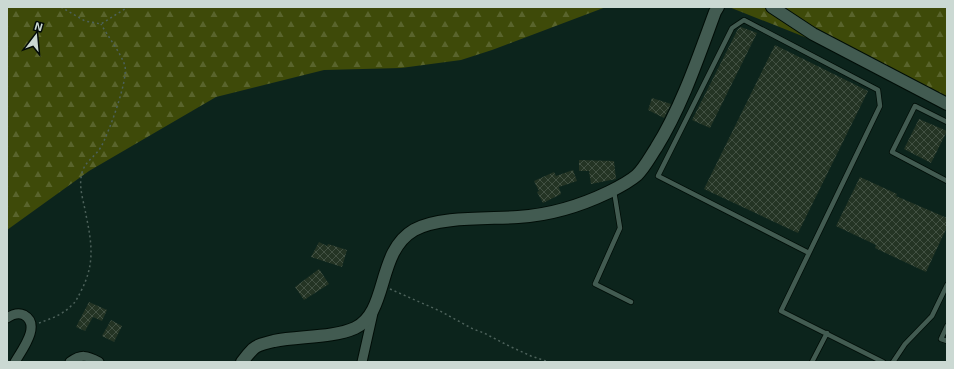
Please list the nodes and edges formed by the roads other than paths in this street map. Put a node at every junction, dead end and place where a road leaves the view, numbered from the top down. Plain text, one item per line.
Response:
1 (718, 7) edge
2 (772, 7) edge
3 (947, 104) edge
4 (947, 122) edge
5 (947, 181) edge
6 (614, 190) junction
7 (809, 253) junction
8 (947, 285) edge
9 (376, 300) junction
10 (631, 302) dead end
11 (7, 318) edge
12 (947, 326) edge
13 (827, 333) junction
14 (947, 342) edge
15 (15, 362) edge
16 (70, 362) edge
17 (98, 362) edge
18 (242, 362) edge
19 (362, 362) edge
20 (812, 362) edge
21 (883, 362) edge
22 (893, 362) edge

1 - 6 street
2 - 3 street
4 - 5 lane
6 - 9 street
6 - 10 lane
7 - 7 lane
7 - 13 lane
8 - 22 lane
9 - 18 street
9 - 19 street
11 - 15 street
12 - 14 lane
13 - 20 lane
13 - 21 lane
16 - 17 street

